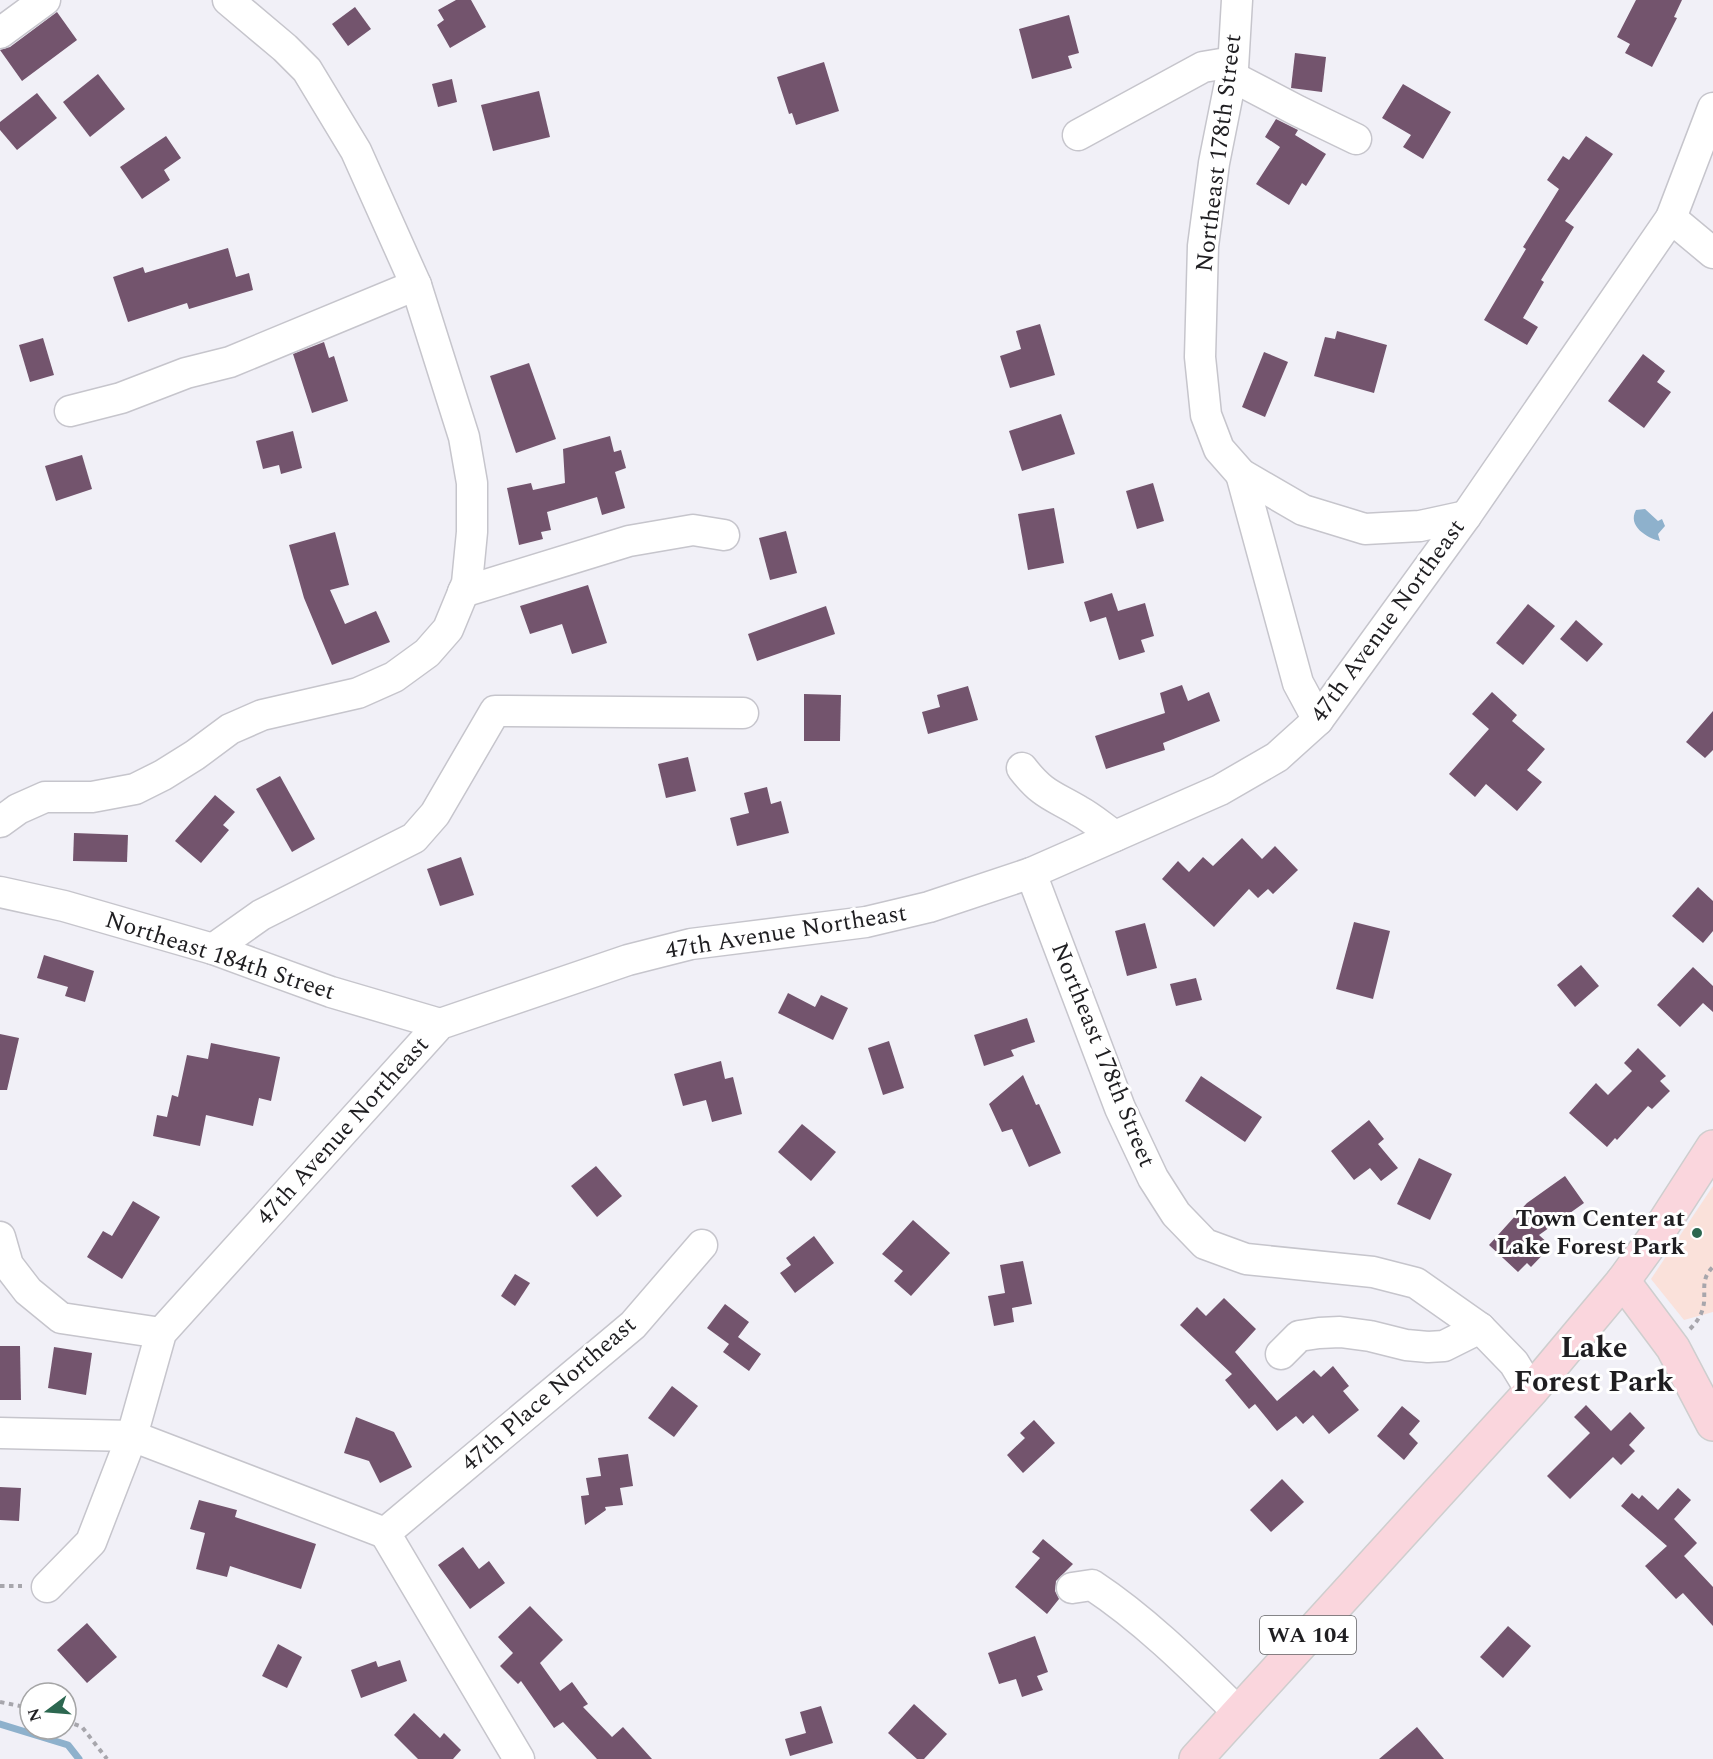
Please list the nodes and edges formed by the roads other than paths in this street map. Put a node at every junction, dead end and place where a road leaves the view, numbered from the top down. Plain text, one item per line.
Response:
1 (45, 0) edge
2 (228, 0) edge
3 (1237, 0) edge
4 (0, 33) edge
5 (1232, 69) junction
6 (1713, 108) edge
7 (1078, 135) dead end
8 (1356, 139) dead end
9 (1671, 218) junction
10 (1713, 253) edge
11 (416, 285) junction
12 (70, 411) dead end
13 (1241, 474) junction
14 (1466, 516) junction
15 (724, 535) dead end
16 (463, 592) junction
17 (743, 713) dead end
18 (1318, 720) junction
19 (1022, 768) dead end
20 (0, 822) edge
21 (1115, 836) junction
22 (1031, 873) junction
23 (0, 892) edge
24 (213, 949) junction
25 (440, 1024) junction
26 (1713, 1147) edge
27 (0, 1237) edge
28 (702, 1245) dead end
29 (1623, 1281) junction
30 (1480, 1328) junction
31 (161, 1333) junction
32 (1281, 1354) dead end
33 (1531, 1391) junction
34 (1713, 1424) edge
35 (0, 1433) edge
36 (132, 1436) junction
37 (385, 1533) junction
38 (47, 1587) dead end
39 (1072, 1588) dead end
40 (1238, 1712) junction
41 (519, 1759) edge
42 (1196, 1759) edge

1 - 4 street
2 - 11 street
3 - 5 street, Northeast 178th Street
5 - 7 street
5 - 8 street
5 - 13 street, Northeast 178th Street
6 - 9 street, 47th Avenue Northeast
9 - 10 street
9 - 14 street, 47th Avenue Northeast
11 - 12 street
11 - 16 street
13 - 14 street, Northeast 178th Street
13 - 18 street, Northeast 178th Street
14 - 18 street, 47th Avenue Northeast
15 - 16 street
16 - 20 street
17 - 24 street
18 - 21 street, 47th Avenue Northeast
19 - 21 street
21 - 22 street, 47th Avenue Northeast
22 - 25 street, 47th Avenue Northeast
22 - 30 street, Northeast 178th Street
23 - 24 street, Northeast 184th Street
24 - 25 street, Northeast 184th Street
25 - 31 street, 47th Avenue Northeast
26 - 29 main road, WA 104
27 - 31 street
28 - 37 street, 47th Place Northeast
29 - 33 main road, WA 104
29 - 34 main road
30 - 32 street
30 - 33 street, Northeast 178th Street
31 - 36 street, 47th Avenue Northeast
33 - 40 main road, WA 104
35 - 36 street
36 - 37 street
36 - 38 street, 47th Avenue Northeast
37 - 41 street
39 - 40 street
40 - 42 main road, WA 104

